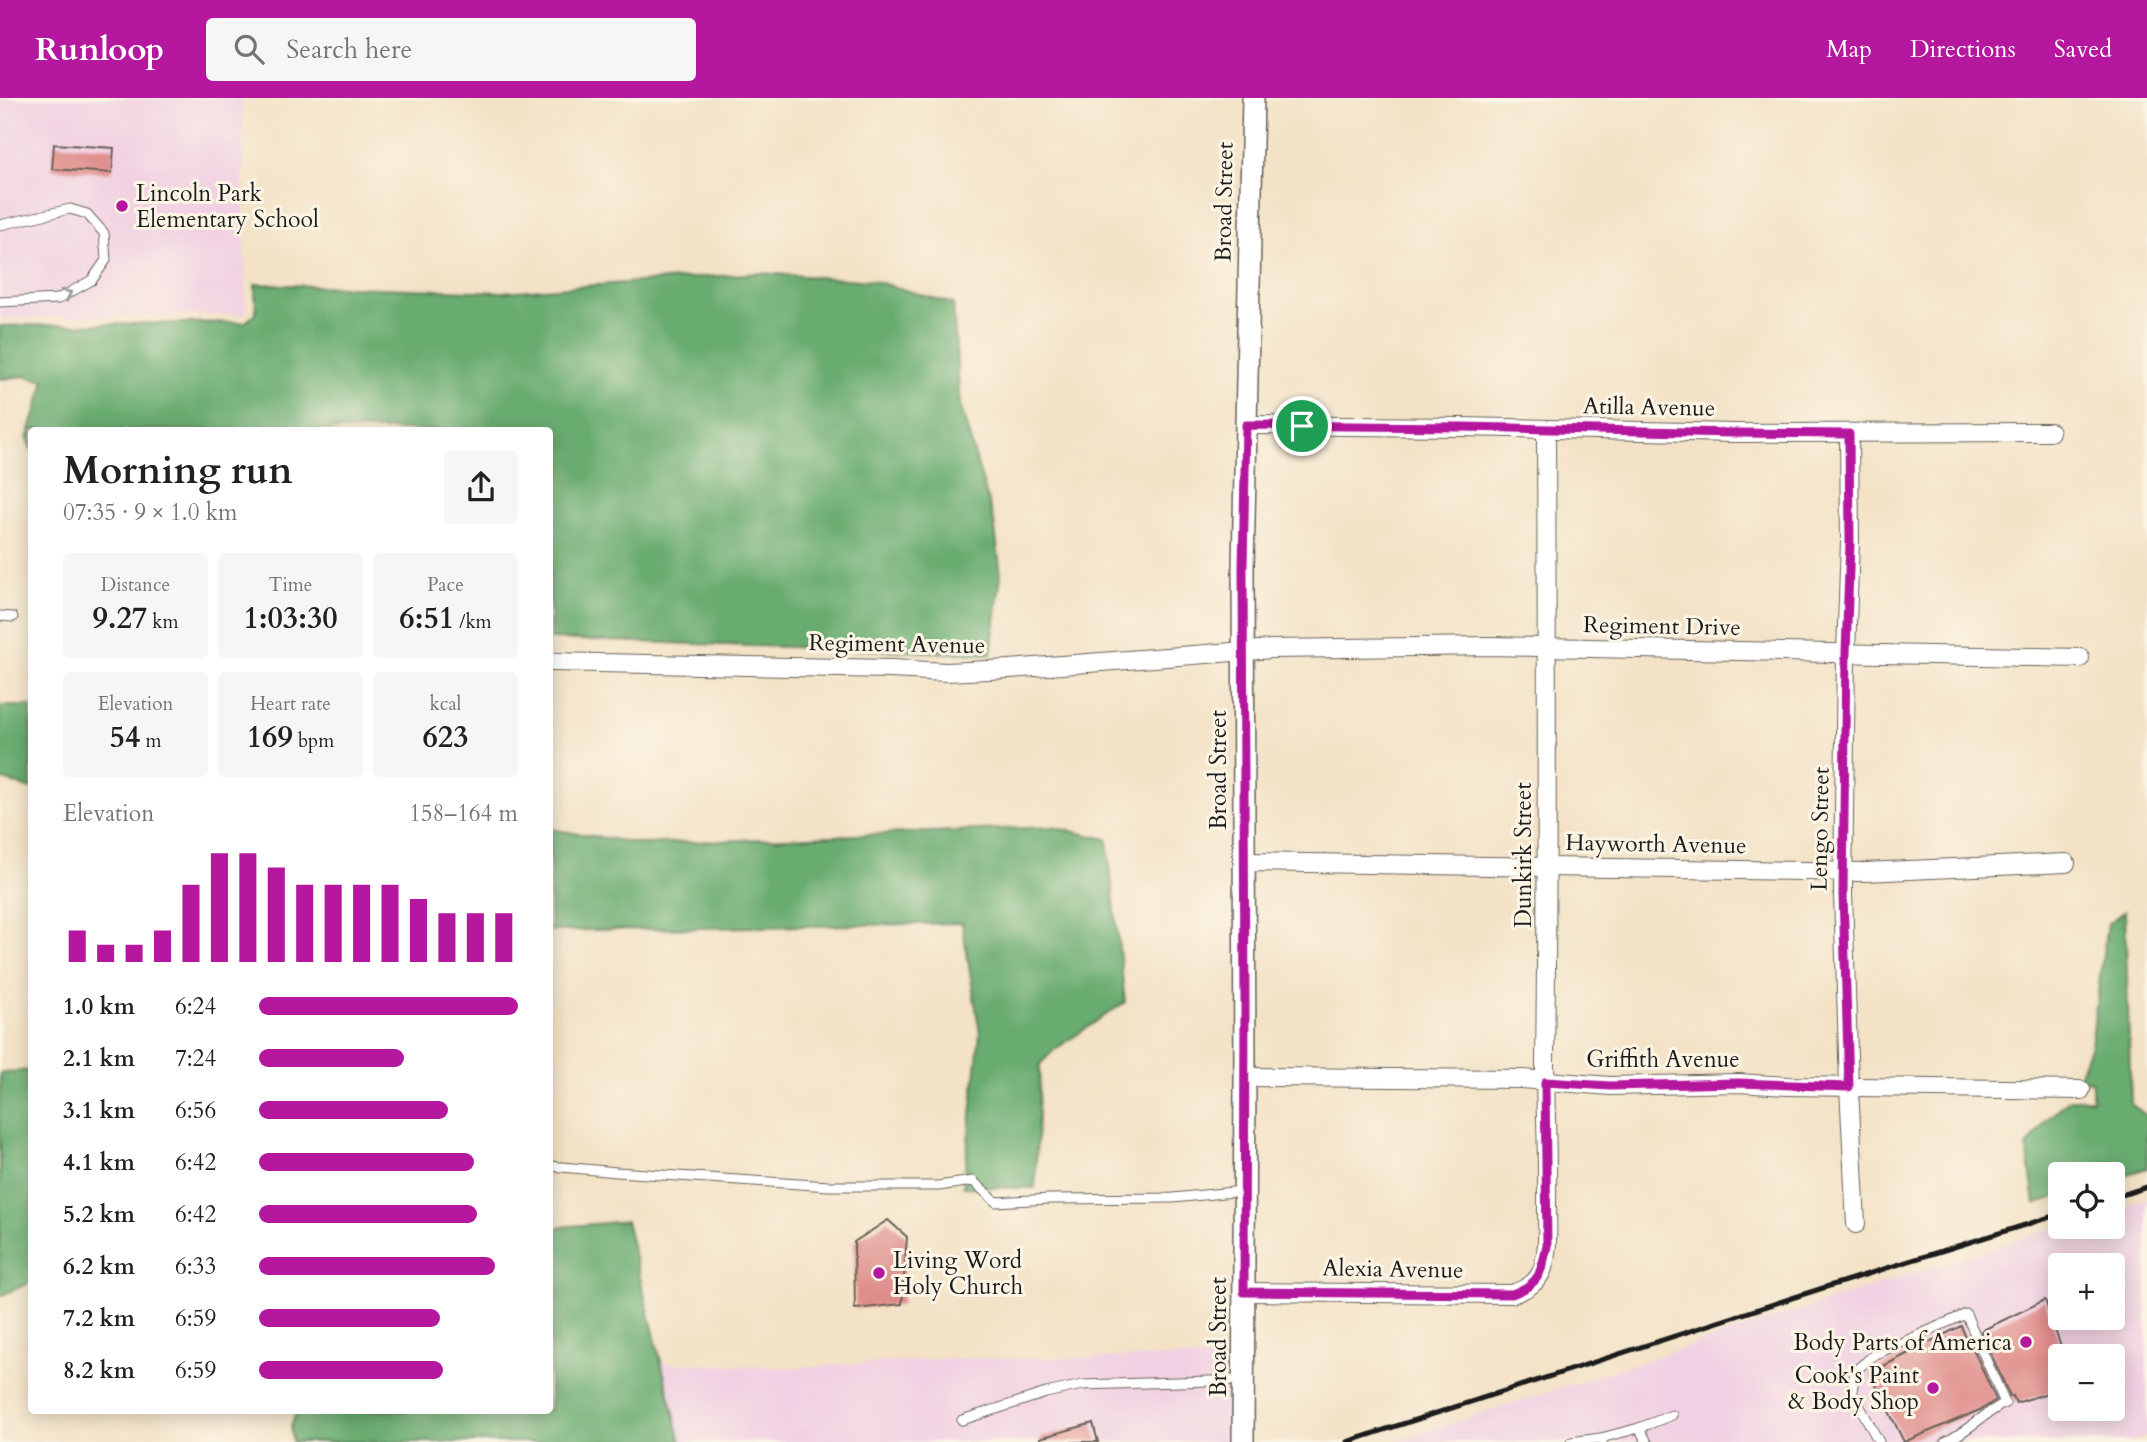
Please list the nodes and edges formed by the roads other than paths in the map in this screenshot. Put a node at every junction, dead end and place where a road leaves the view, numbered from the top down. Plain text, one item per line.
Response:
1 (1253, 98) edge
2 (0, 225) edge
3 (0, 302) edge
4 (1246, 425) junction
5 (1546, 429) junction
6 (2050, 432) dead end
7 (1849, 434) junction
8 (0, 616) edge
9 (13, 617) dead end
10 (1547, 649) junction
11 (1244, 652) junction
12 (1846, 653) junction
13 (2080, 658) dead end
14 (553, 662) edge
15 (1245, 862) junction
16 (2066, 863) dead end
17 (1548, 867) junction
18 (1845, 870) junction
19 (1245, 1077) junction
20 (1545, 1082) junction
21 (1849, 1087) junction
22 (2081, 1090) dead end
23 (553, 1166) edge
24 (1245, 1191) junction
25 (1856, 1224) dead end
26 (1538, 1279) joint
27 (1244, 1292) junction
28 (1244, 1380) junction
29 (1672, 1415) dead end
30 (962, 1420) dead end
31 (1639, 1427) junction
32 (1967, 1431) junction
33 (1602, 1440) edge
34 (1243, 1442) edge
35 (1571, 1442) edge
36 (1647, 1442) edge
37 (1878, 1442) edge
38 (1945, 1442) edge
39 (1972, 1442) edge

1 - 4 street, Broad Street
3 -> 2 lane
4 - 5 street, Atilla Avenue
4 - 11 street, Broad Street
5 - 7 street, Atilla Avenue
5 - 10 street, Dunkirk Street
6 - 7 street, Atilla Avenue
7 - 12 street, Lengo Street
8 - 9 lane
10 - 11 street, Regiment Drive
10 - 12 street, Regiment Drive
10 - 17 street, Dunkirk Street
11 - 14 street, Regiment Avenue
11 - 15 street, Broad Street
12 - 13 street, Regiment Drive
12 - 18 street, Lengo Street
15 - 17 street, Hayworth Avenue
15 - 19 street, Broad Street
16 - 18 street, Hayworth Avenue
17 - 18 street, Hayworth Avenue
17 - 20 street, Dunkirk Street
18 - 21 street, Lengo Street
19 - 20 street, Griffith Avenue
19 - 24 street, Broad Street
20 - 21 street, Griffith Avenue
20 - 26 street, Dunkirk Street
21 - 22 street, Griffith Avenue
21 - 25 street, Lengo Street
23 - 24 lane
24 - 27 street, Broad Street
26 - 27 street, Alexia Avenue
27 - 28 street, Broad Street
28 - 30 lane
28 - 34 street, Broad Street
29 - 31 lane
31 - 33 lane
31 - 36 lane
32 - 37 lane
32 - 38 lane
32 - 39 lane
33 - 35 lane

